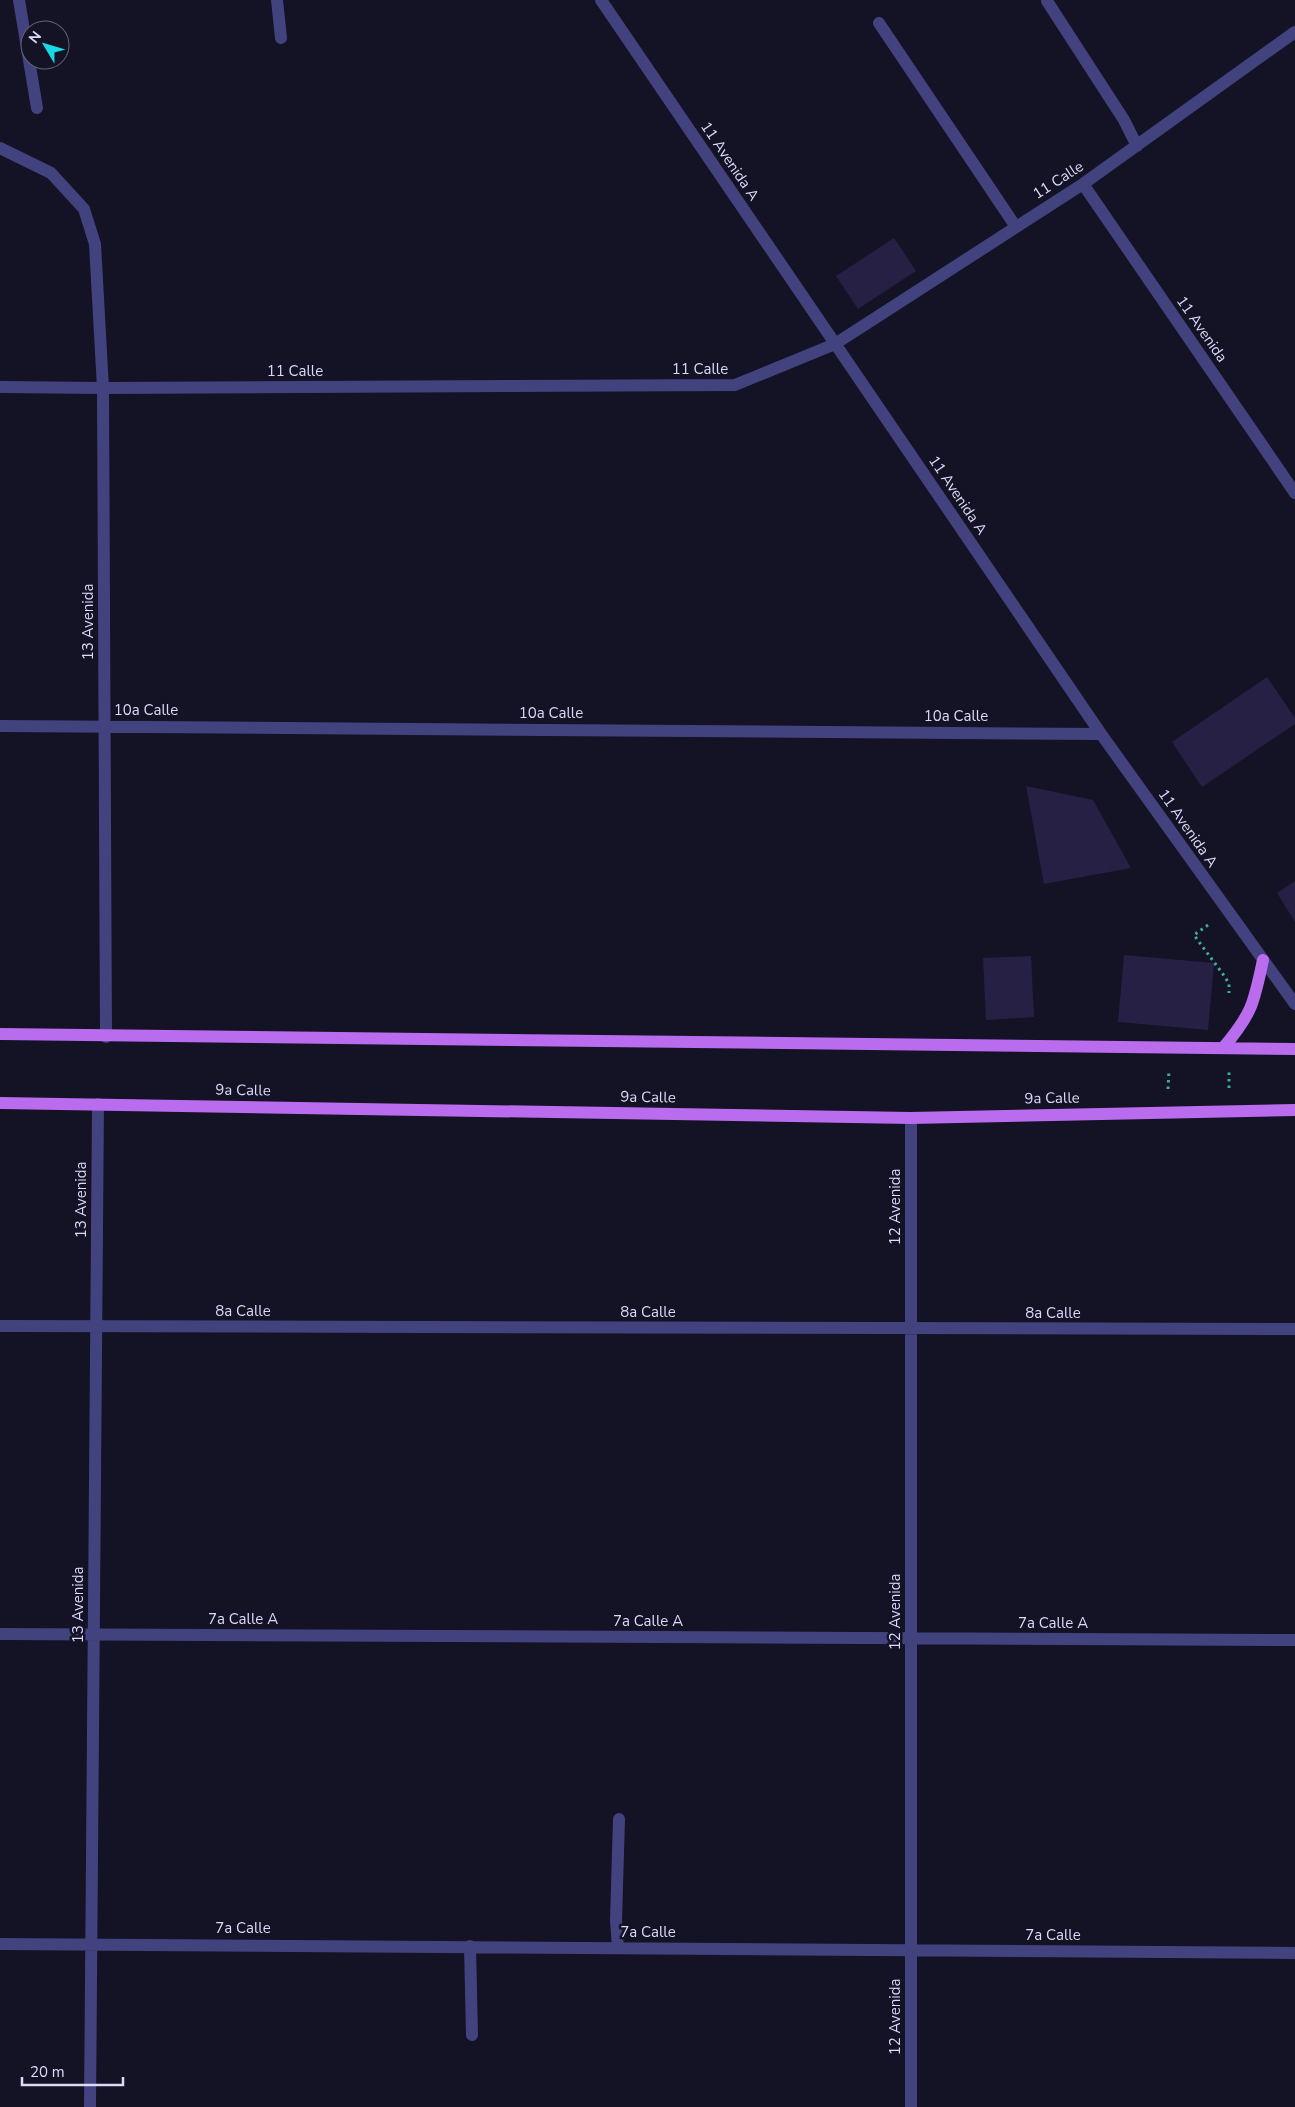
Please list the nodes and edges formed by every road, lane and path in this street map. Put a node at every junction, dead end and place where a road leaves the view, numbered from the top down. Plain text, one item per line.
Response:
1 (20, 0) edge
2 (277, 0) edge
3 (601, 0) edge
4 (1047, 1) dead end
5 (879, 22) dead end
6 (1295, 32) edge
7 (281, 38) dead end
8 (37, 108) dead end
9 (1137, 146) junction
10 (0, 148) edge
11 (1083, 184) junction
12 (1016, 228) junction
13 (835, 344) junction
14 (0, 387) edge
15 (103, 388) junction
16 (1295, 493) edge
17 (0, 726) edge
18 (104, 726) junction
19 (1101, 734) junction
20 (1194, 935) dead end
21 (1263, 960) junction
22 (1225, 977) dead end
23 (1295, 1004) edge
24 (0, 1034) edge
25 (106, 1037) junction
26 (1223, 1048) junction
27 (1295, 1048) edge
28 (0, 1102) edge
29 (98, 1104) junction
30 (1295, 1110) edge
31 (911, 1118) junction
32 (0, 1326) edge
33 (96, 1327) junction
34 (911, 1329) junction
35 (1295, 1329) edge
36 (0, 1634) edge
37 (94, 1634) junction
38 (911, 1638) junction
39 (1295, 1640) edge
40 (619, 1819) dead end
41 (0, 1944) edge
42 (92, 1944) junction
43 (470, 1946) junction
44 (618, 1948) junction
45 (912, 1950) junction
46 (1295, 1953) edge
47 (472, 2035) dead end
48 (90, 2107) edge
49 (911, 2107) edge

1 - 8 street
2 - 7 street
3 - 13 street, 11 Avenida A
4 - 9 street
5 - 12 street
6 - 9 street, 11 Calle
9 - 11 street, 11 Calle
10 - 15 street, 13 Avenida
11 - 12 street, 11 Calle
11 - 16 street, 11 Avenida
12 - 13 street, 11 Calle
13 - 15 street, 11 Calle
13 - 19 street, 11 Avenida A
14 - 15 street, 11 Calle
15 - 18 street, 13 Avenida
17 - 18 street, 10a Calle
18 - 19 street, 10a Calle
18 - 25 street, 13 Avenida
19 - 21 street, 11 Avenida A
20 - 22 path
21 - 23 street, 11 Avenida A
21 - 26 main road
24 - 25 main road
25 - 26 main road
26 - 27 main road
28 - 29 main road, 9a Calle
29 - 31 main road, 9a Calle
29 - 33 street, 13 Avenida
30 - 31 main road, 9a Calle
31 - 34 street, 12 Avenida
32 - 33 street, 8a Calle
33 - 34 street, 8a Calle
33 - 37 street, 13 Avenida
34 - 35 street, 8a Calle
34 - 38 street, 12 Avenida
36 - 37 street, 7a Calle A
37 - 38 street, 7a Calle A
37 - 42 street, 13 Avenida
38 - 39 street, 7a Calle A
38 - 45 street, 12 Avenida
40 - 44 street
41 - 42 street, 7a Calle
42 - 43 street, 7a Calle
42 - 48 street, 13 Avenida
43 - 44 street, 7a Calle
43 - 47 street
44 - 45 street, 7a Calle
45 - 46 street, 7a Calle
45 - 49 street, 12 Avenida

